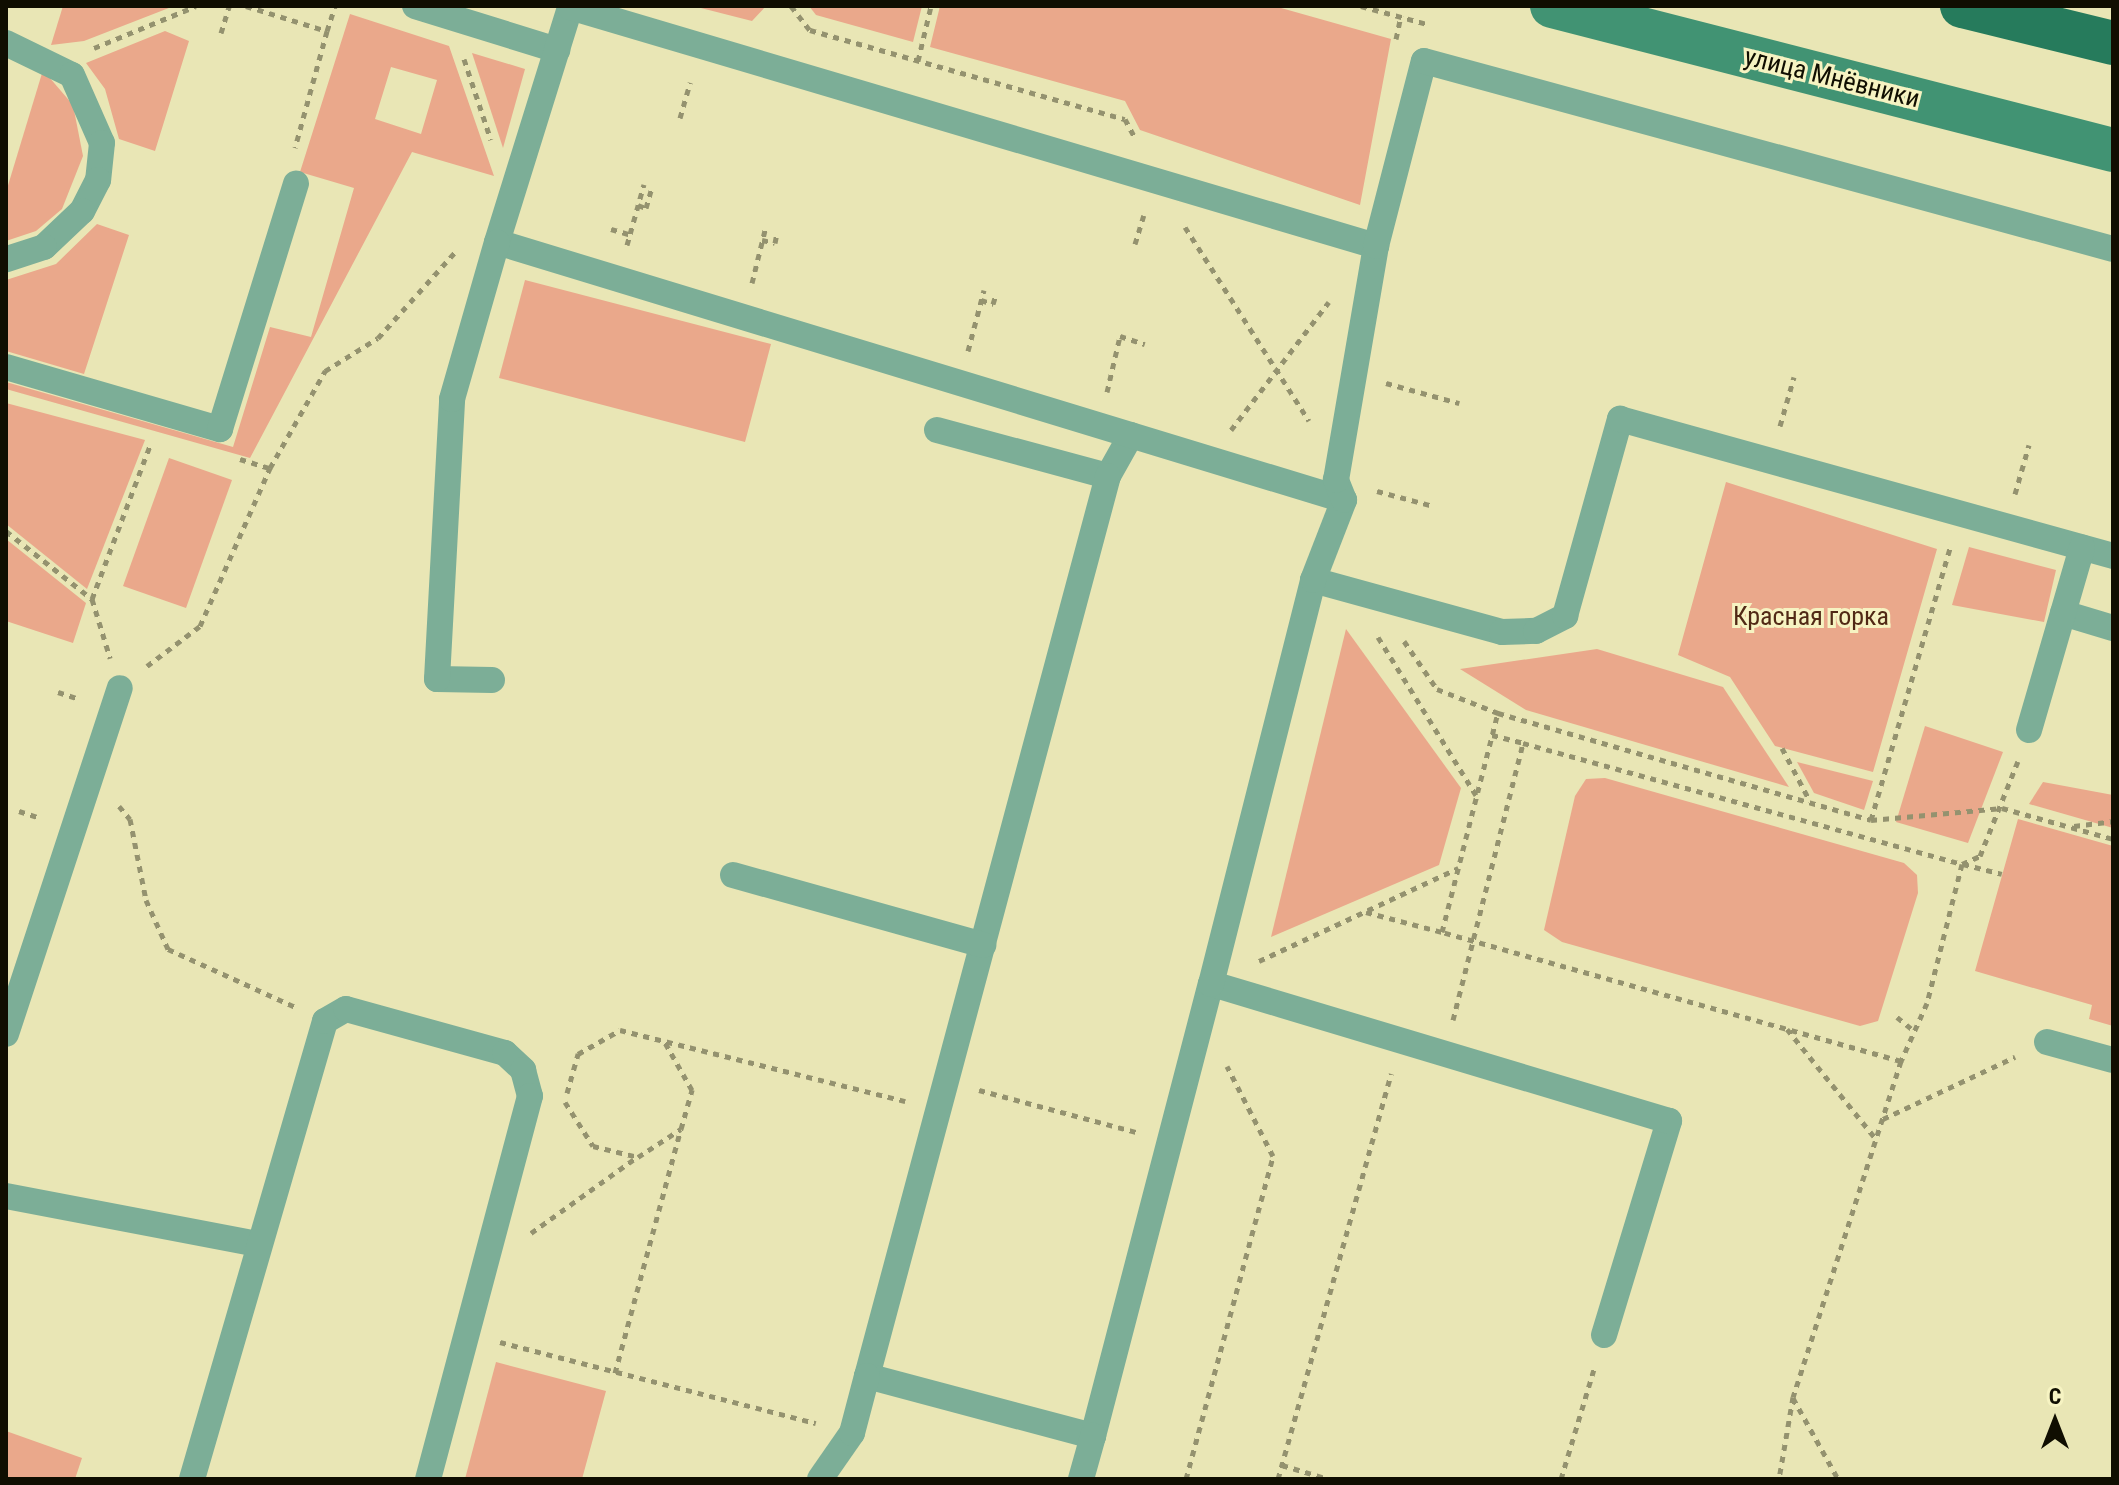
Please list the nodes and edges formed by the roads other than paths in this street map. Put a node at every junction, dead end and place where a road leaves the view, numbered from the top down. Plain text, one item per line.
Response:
1 (415, 6) edge
2 (1552, 6) edge
3 (1962, 6) edge
4 (6, 43) edge
5 (2113, 43) edge
6 (557, 50) junction
7 (2113, 150) edge
8 (294, 175) road end
9 (497, 242) junction
10 (1376, 246) junction
11 (2113, 249) edge
12 (6, 259) edge
13 (6, 367) edge
14 (937, 430) dead end
15 (1131, 435) junction
16 (1108, 476) junction
17 (1340, 483) junction
18 (2082, 548) junction
19 (2113, 556) edge
20 (1313, 580) junction
21 (2063, 613) junction
22 (2113, 628) edge
23 (492, 680) dead end
24 (120, 688) road end
25 (2029, 730) road end
26 (733, 875) dead end
27 (983, 945) junction
28 (1211, 984) junction
29 (6, 1034) edge
30 (2047, 1042) road end
31 (2113, 1060) edge
32 (6, 1196) edge
33 (257, 1244) junction
34 (1604, 1335) road end
35 (867, 1376) junction
36 (1093, 1436) junction
37 (192, 1479) edge
38 (428, 1479) edge
39 (820, 1479) edge
40 (1081, 1479) edge

1 - 6 lane
2 - 7 main road, улица Мнёвники
3 - 5 main road
4 - 12 lane
6 - 9 lane
6 - 10 lane
8 - 13 lane
9 - 15 lane
9 - 23 lane
10 - 11 lane
10 - 17 lane
14 - 16 lane
15 - 16 lane
15 - 17 lane
16 - 27 lane
17 - 20 lane
18 - 19 lane
18 - 20 lane
18 - 21 lane
20 - 28 lane
21 - 22 lane
21 - 25 lane
24 - 29 lane
26 - 27 lane
27 - 35 lane
28 - 34 lane
28 - 36 lane
30 - 31 lane
32 - 33 lane
33 - 37 lane
33 - 38 lane
35 - 36 lane
35 - 39 lane
36 - 40 lane

